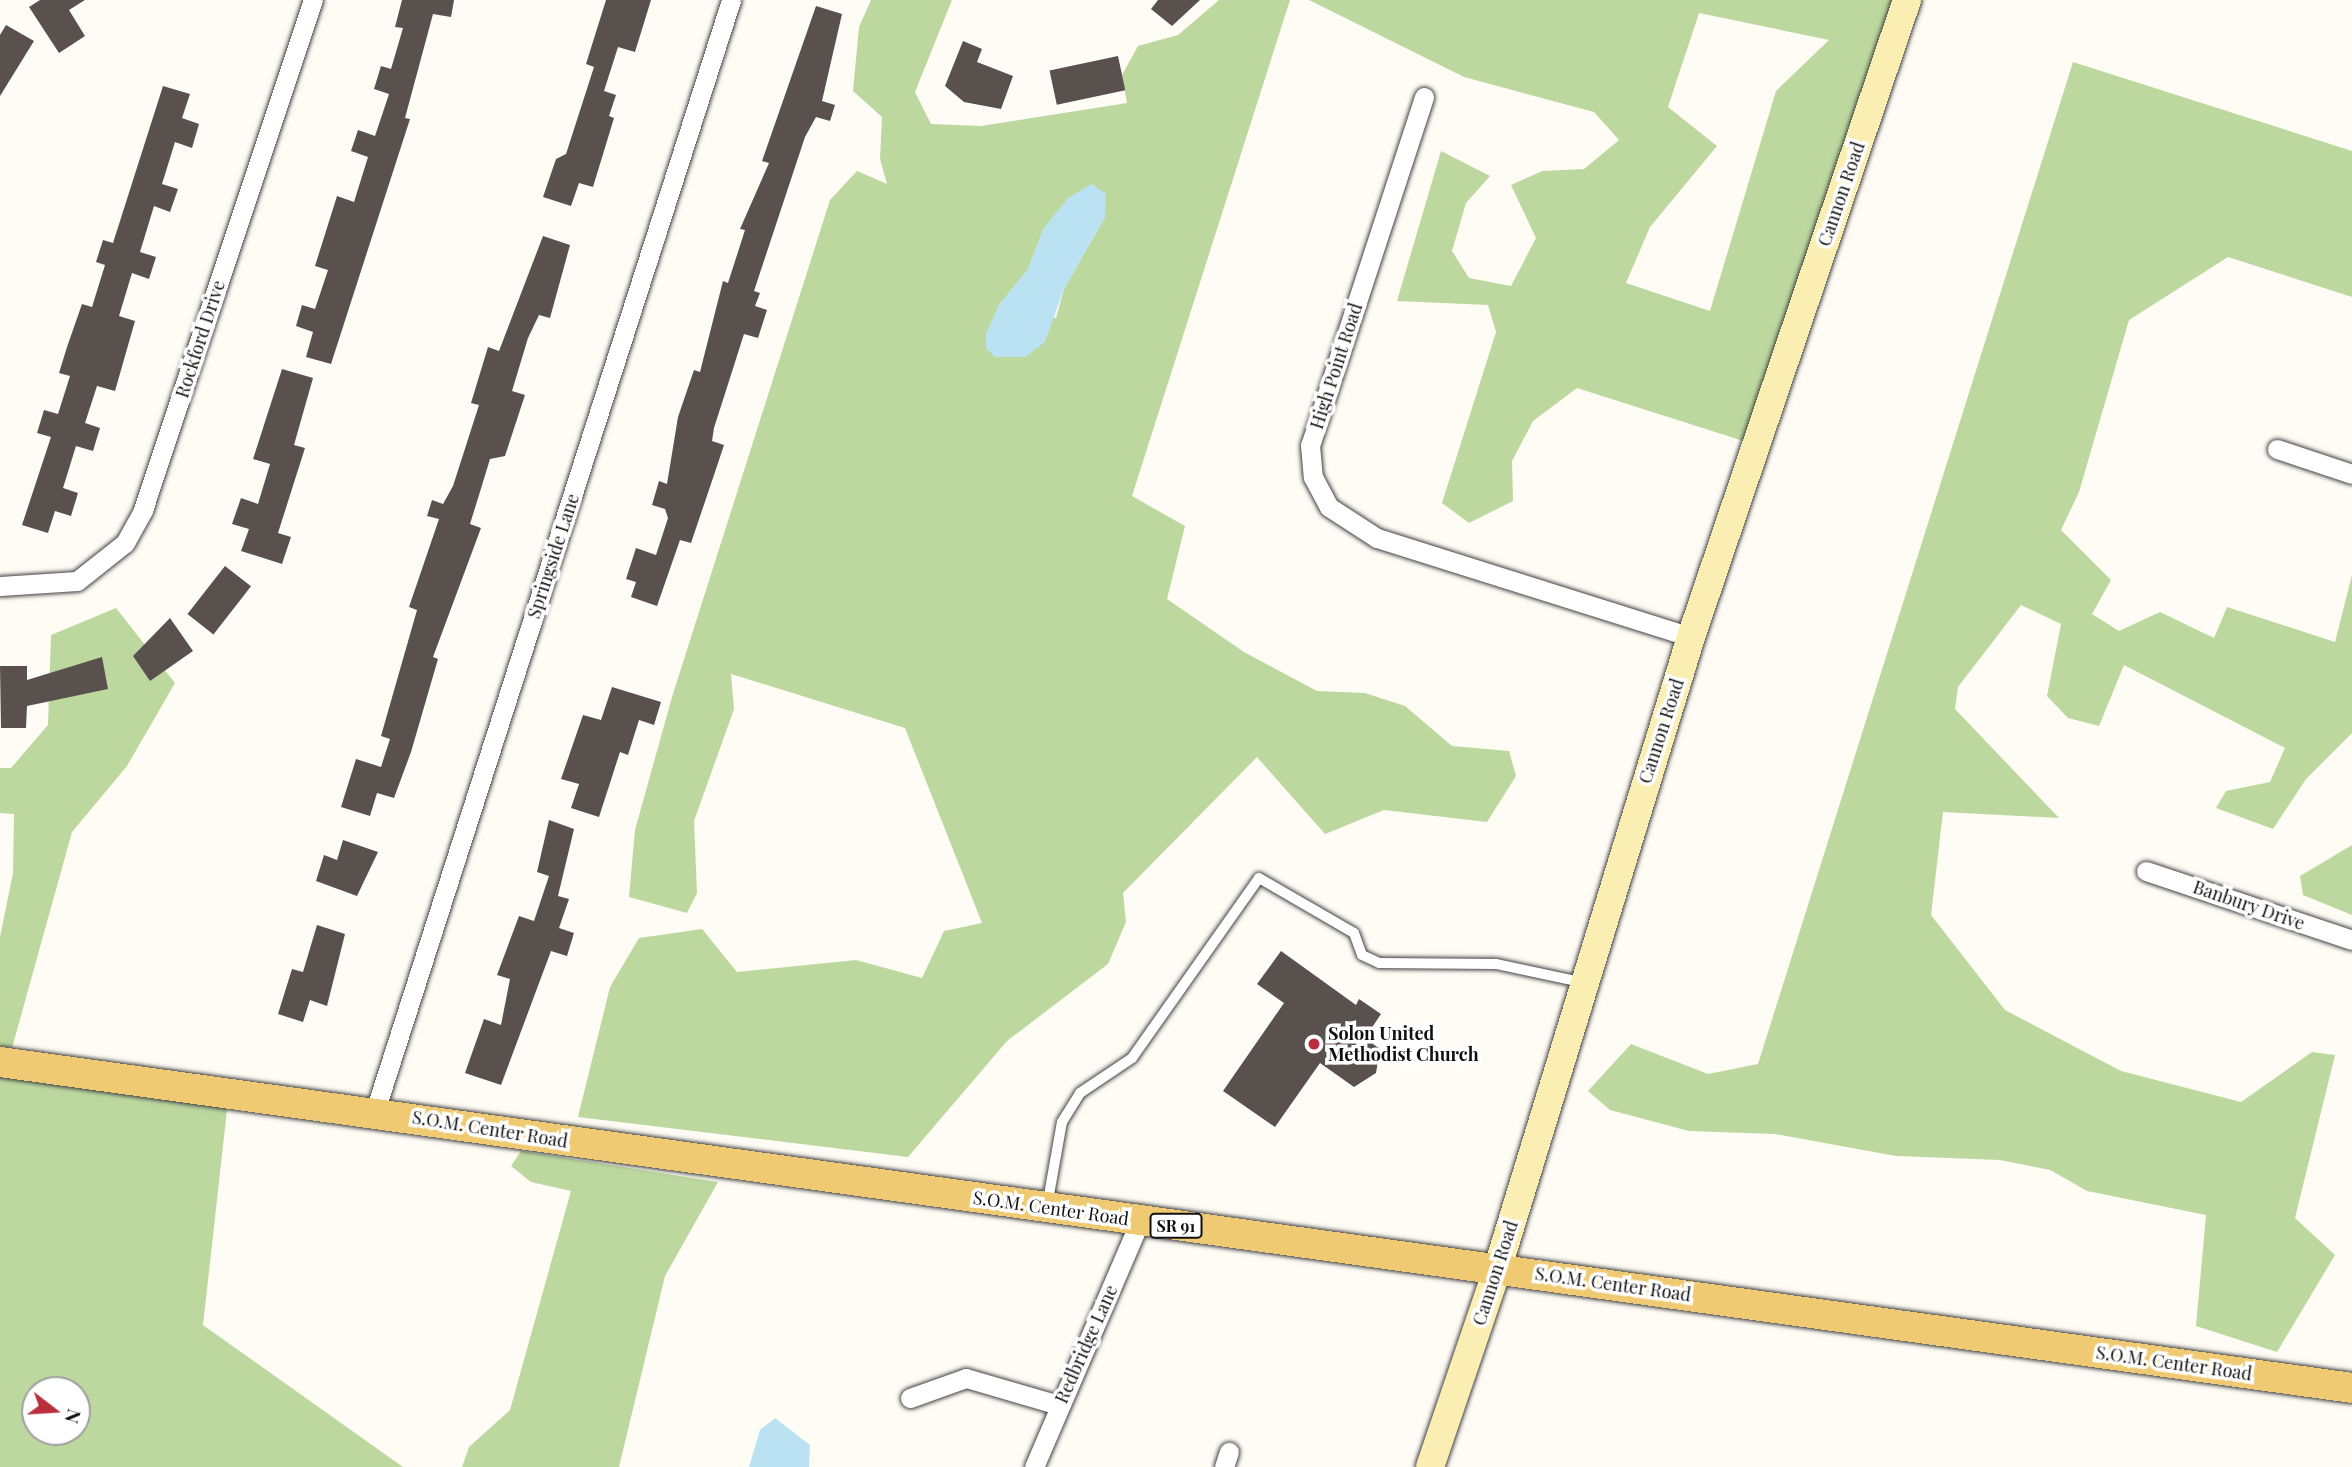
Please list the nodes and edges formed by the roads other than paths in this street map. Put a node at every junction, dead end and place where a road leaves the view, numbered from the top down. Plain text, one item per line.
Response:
1 (313, 0) edge
2 (731, 0) edge
3 (1907, 0) edge
4 (1424, 97) dead end
5 (2277, 449) dead end
6 (2352, 474) edge
7 (0, 586) edge
8 (1691, 638) junction
9 (2146, 871) dead end
10 (2352, 940) edge
11 (1581, 982) junction
12 (0, 1062) edge
13 (375, 1111) junction
14 (1047, 1208) junction
15 (1140, 1221) junction
16 (1499, 1267) junction
17 (2352, 1388) edge
18 (910, 1398) dead end
19 (1059, 1405) junction
20 (1034, 1467) edge
21 (1430, 1467) edge

1 - 7 street, Rockford Drive
2 - 13 street, Springside Lane
3 - 8 main road, Cannon Road
4 - 8 street, High Point Road
5 - 6 street
8 - 11 main road, Cannon Road
9 - 10 street, Banbury Drive
11 - 14 lane
11 - 16 main road, Cannon Road
12 - 13 main road, S.O.M. Center Road / SR 91
13 - 14 main road, S.O.M. Center Road / SR 91
14 - 15 main road, S.O.M. Center Road / SR 91
15 - 16 main road, S.O.M. Center Road / SR 91
15 - 19 street, Redbridge Lane
16 - 17 main road, S.O.M. Center Road / SR 91
16 - 21 main road, Cannon Road
18 - 19 street
19 - 20 street, Redbridge Lane

